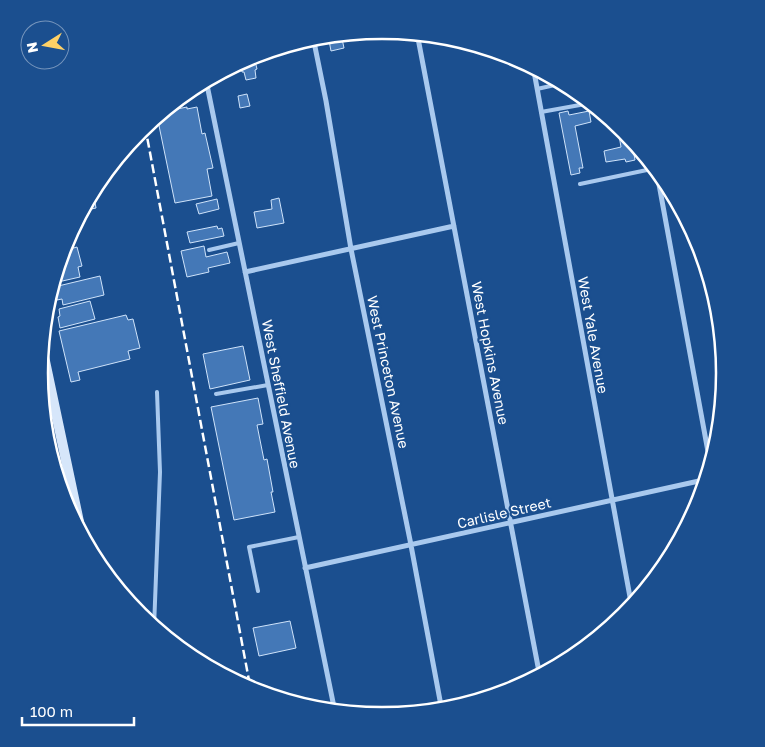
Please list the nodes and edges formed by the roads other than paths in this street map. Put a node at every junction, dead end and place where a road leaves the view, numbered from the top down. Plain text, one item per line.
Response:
1 (418, 41) edge
2 (315, 46) edge
3 (535, 75) edge
4 (553, 86) edge
5 (208, 88) edge
6 (537, 89) junction
7 (581, 105) edge
8 (541, 112) junction
9 (648, 170) edge
10 (580, 184) dead end
11 (659, 185) edge
12 (454, 226) junction
13 (239, 243) junction
14 (351, 249) junction
15 (208, 250) dead end
16 (245, 272) junction
17 (48, 376) edge
18 (268, 385) junction
19 (157, 392) dead end
20 (216, 394) dead end
21 (708, 452) edge
22 (699, 481) edge
23 (612, 500) junction
24 (76, 509) edge
25 (512, 522) junction
26 (299, 537) junction
27 (411, 545) junction
28 (305, 568) junction
29 (258, 592) dead end
30 (630, 598) edge
31 (154, 618) edge
32 (539, 670) edge
33 (441, 703) edge
34 (333, 704) edge

1 - 12 street, West Hopkins Avenue
2 - 14 street, West Princeton Avenue
3 - 6 street, West Yale Avenue
4 - 6 lane
5 - 13 street, West Sheffield Avenue
6 - 8 street, West Yale Avenue
7 - 8 lane
8 - 23 street, West Yale Avenue
9 - 10 lane
11 - 21 street
12 - 14 street
12 - 25 street, West Hopkins Avenue
13 - 15 lane
13 - 16 street, West Sheffield Avenue
14 - 16 street
14 - 27 street, West Princeton Avenue
16 - 18 street, West Sheffield Avenue
17 - 24 main road
18 - 20 lane
18 - 26 street, West Sheffield Avenue
19 - 31 lane
22 - 23 street, Carlisle Street
23 - 25 street, Carlisle Street
23 - 30 street, West Yale Avenue
25 - 27 street, Carlisle Street
25 - 32 street, West Hopkins Avenue
26 - 28 street, West Sheffield Avenue
26 - 29 lane
27 - 28 street, Carlisle Street
27 - 33 street, West Princeton Avenue
28 - 34 street, West Sheffield Avenue

